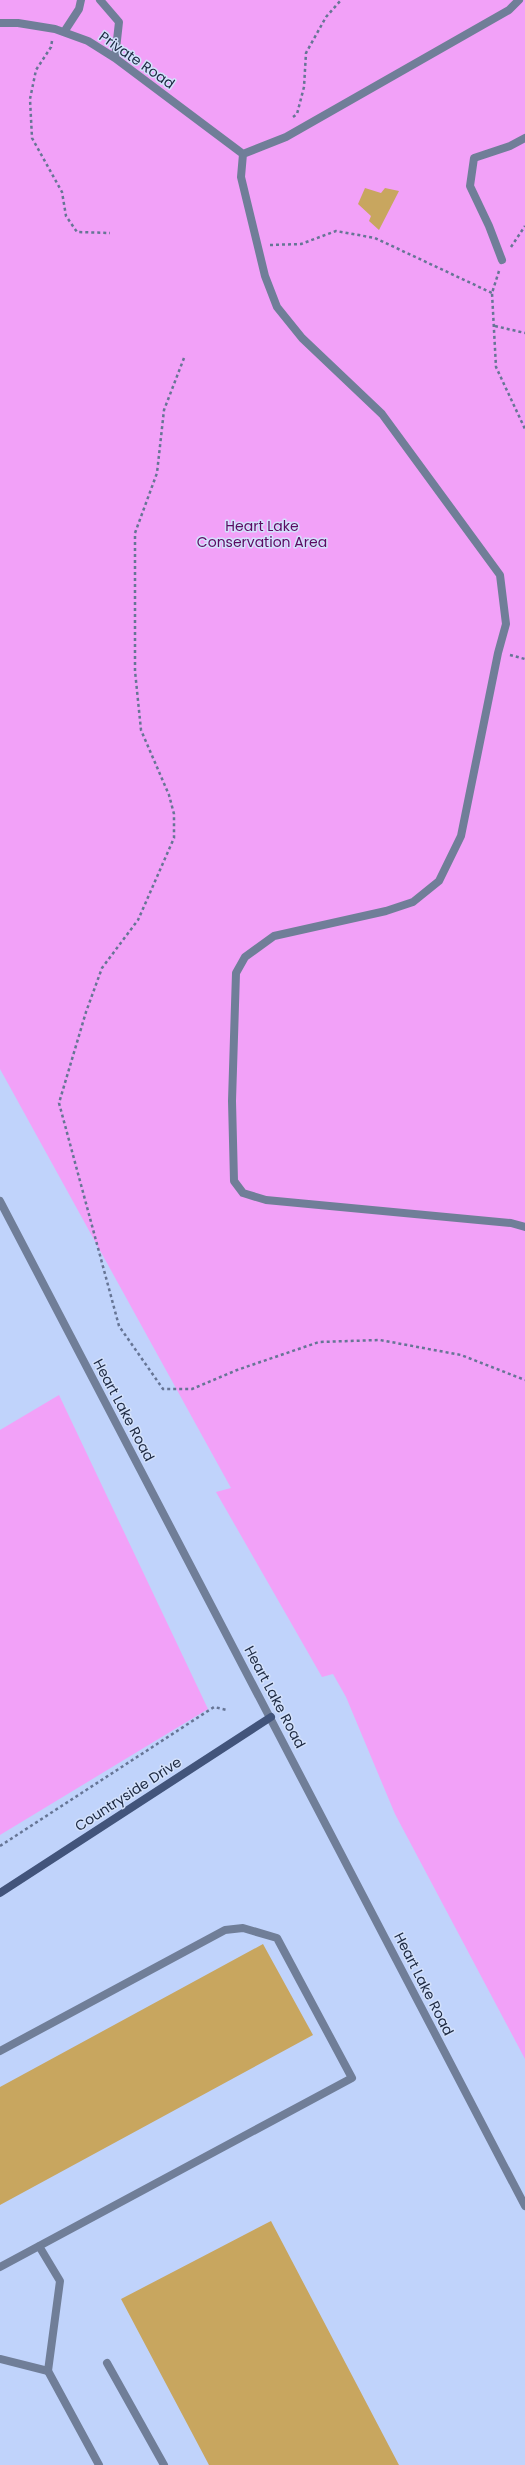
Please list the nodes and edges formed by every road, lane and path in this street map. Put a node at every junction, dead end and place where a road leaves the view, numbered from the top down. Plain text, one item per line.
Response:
1 (81, 0) edge
2 (100, 0) edge
3 (341, 0) edge
4 (519, 0) edge
5 (0, 23) edge
6 (55, 29) junction
7 (64, 32) junction
8 (115, 58) junction
9 (291, 119) dead end
10 (525, 138) edge
11 (243, 154) junction
12 (525, 226) edge
13 (110, 233) dead end
14 (258, 245) junction
15 (502, 260) junction
16 (492, 293) junction
17 (495, 326) junction
18 (525, 333) edge
19 (184, 358) dead end
20 (525, 429) edge
21 (0, 1201) edge
22 (525, 1227) edge
23 (525, 1380) edge
24 (227, 1710) dead end
25 (271, 1717) junction
26 (0, 1846) edge
27 (0, 1893) edge
28 (0, 2051) edge
29 (525, 2206) edge
30 (39, 2246) junction
31 (0, 2266) edge
32 (0, 2359) edge
33 (107, 2363) dead end
34 (48, 2371) junction
35 (99, 2465) edge
36 (164, 2465) edge

1 - 7 street
2 - 8 street
3 - 9 path
4 - 11 street
5 - 6 street, Private Road
6 - 7 street, Private Road
6 - 13 path
7 - 8 street, Private Road
8 - 11 street, Private Road
10 - 15 street
11 - 14 street
12 - 15 path
14 - 16 path
14 - 22 street
15 - 16 path
16 - 17 path
17 - 18 path
17 - 20 path
19 - 23 path
21 - 25 street, Heart Lake Road
24 - 26 path
25 - 27 main road, Countryside Drive
25 - 29 street, Heart Lake Road
28 - 30 street
30 - 31 street
30 - 34 street
32 - 34 street
33 - 36 street
34 - 35 street

